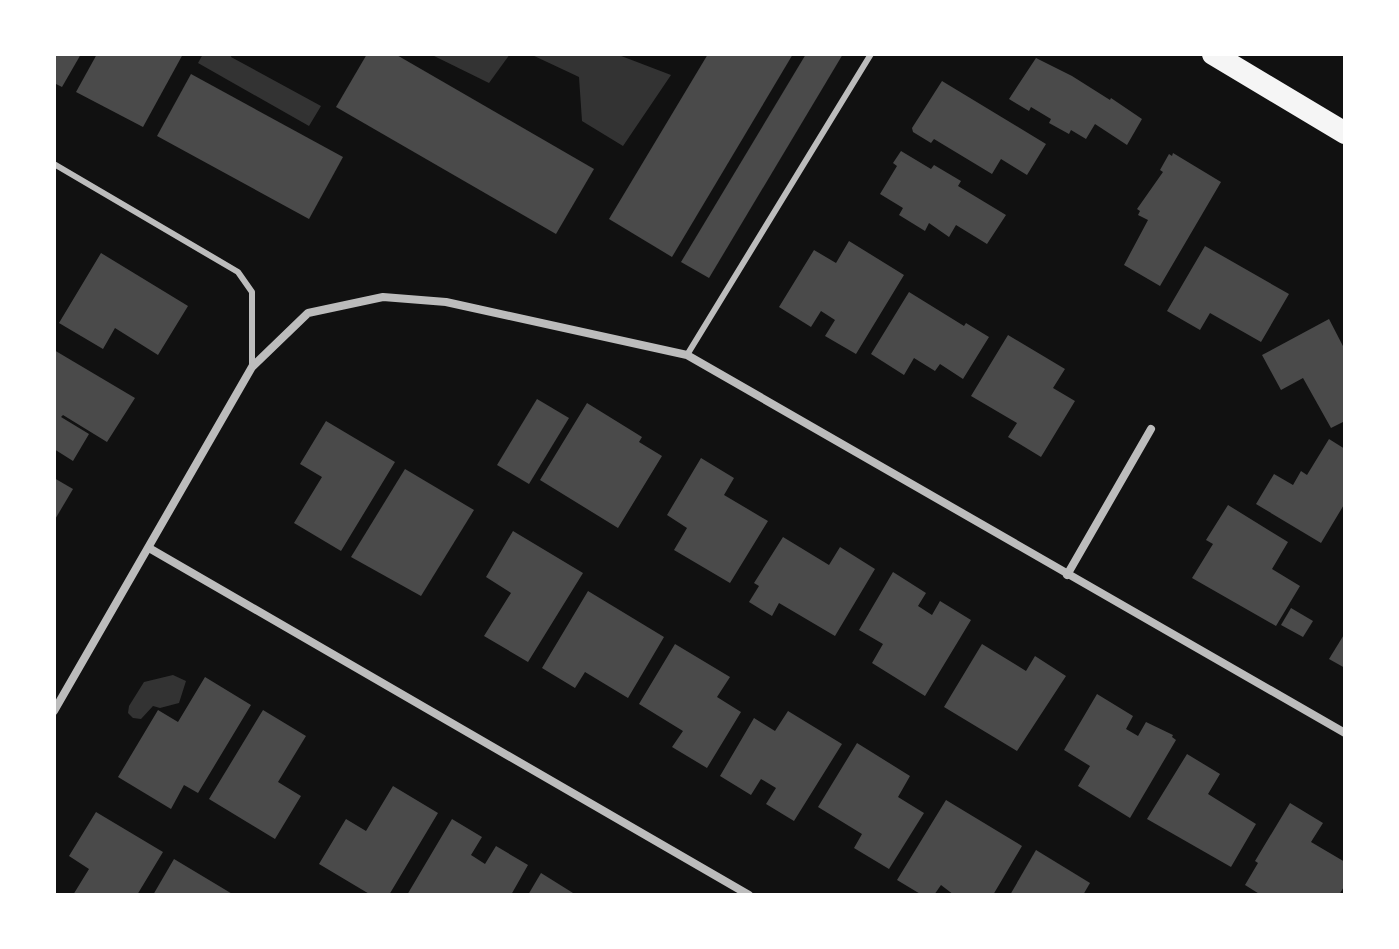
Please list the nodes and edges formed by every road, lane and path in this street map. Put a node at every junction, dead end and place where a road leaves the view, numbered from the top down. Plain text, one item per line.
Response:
1 (871, 54) edge
2 (1213, 54) edge
3 (1345, 133) edge
4 (54, 164) edge
5 (687, 355) junction
6 (252, 367) junction
7 (1151, 429) dead end
8 (149, 548) junction
9 (1067, 575) junction
10 (54, 711) edge
11 (1345, 733) edge
12 (749, 895) edge

1 - 5 lane
2 - 3 highway
4 - 6 lane
5 - 6 street
5 - 9 street
6 - 8 street
7 - 9 street
8 - 10 street
8 - 12 street
9 - 11 street

